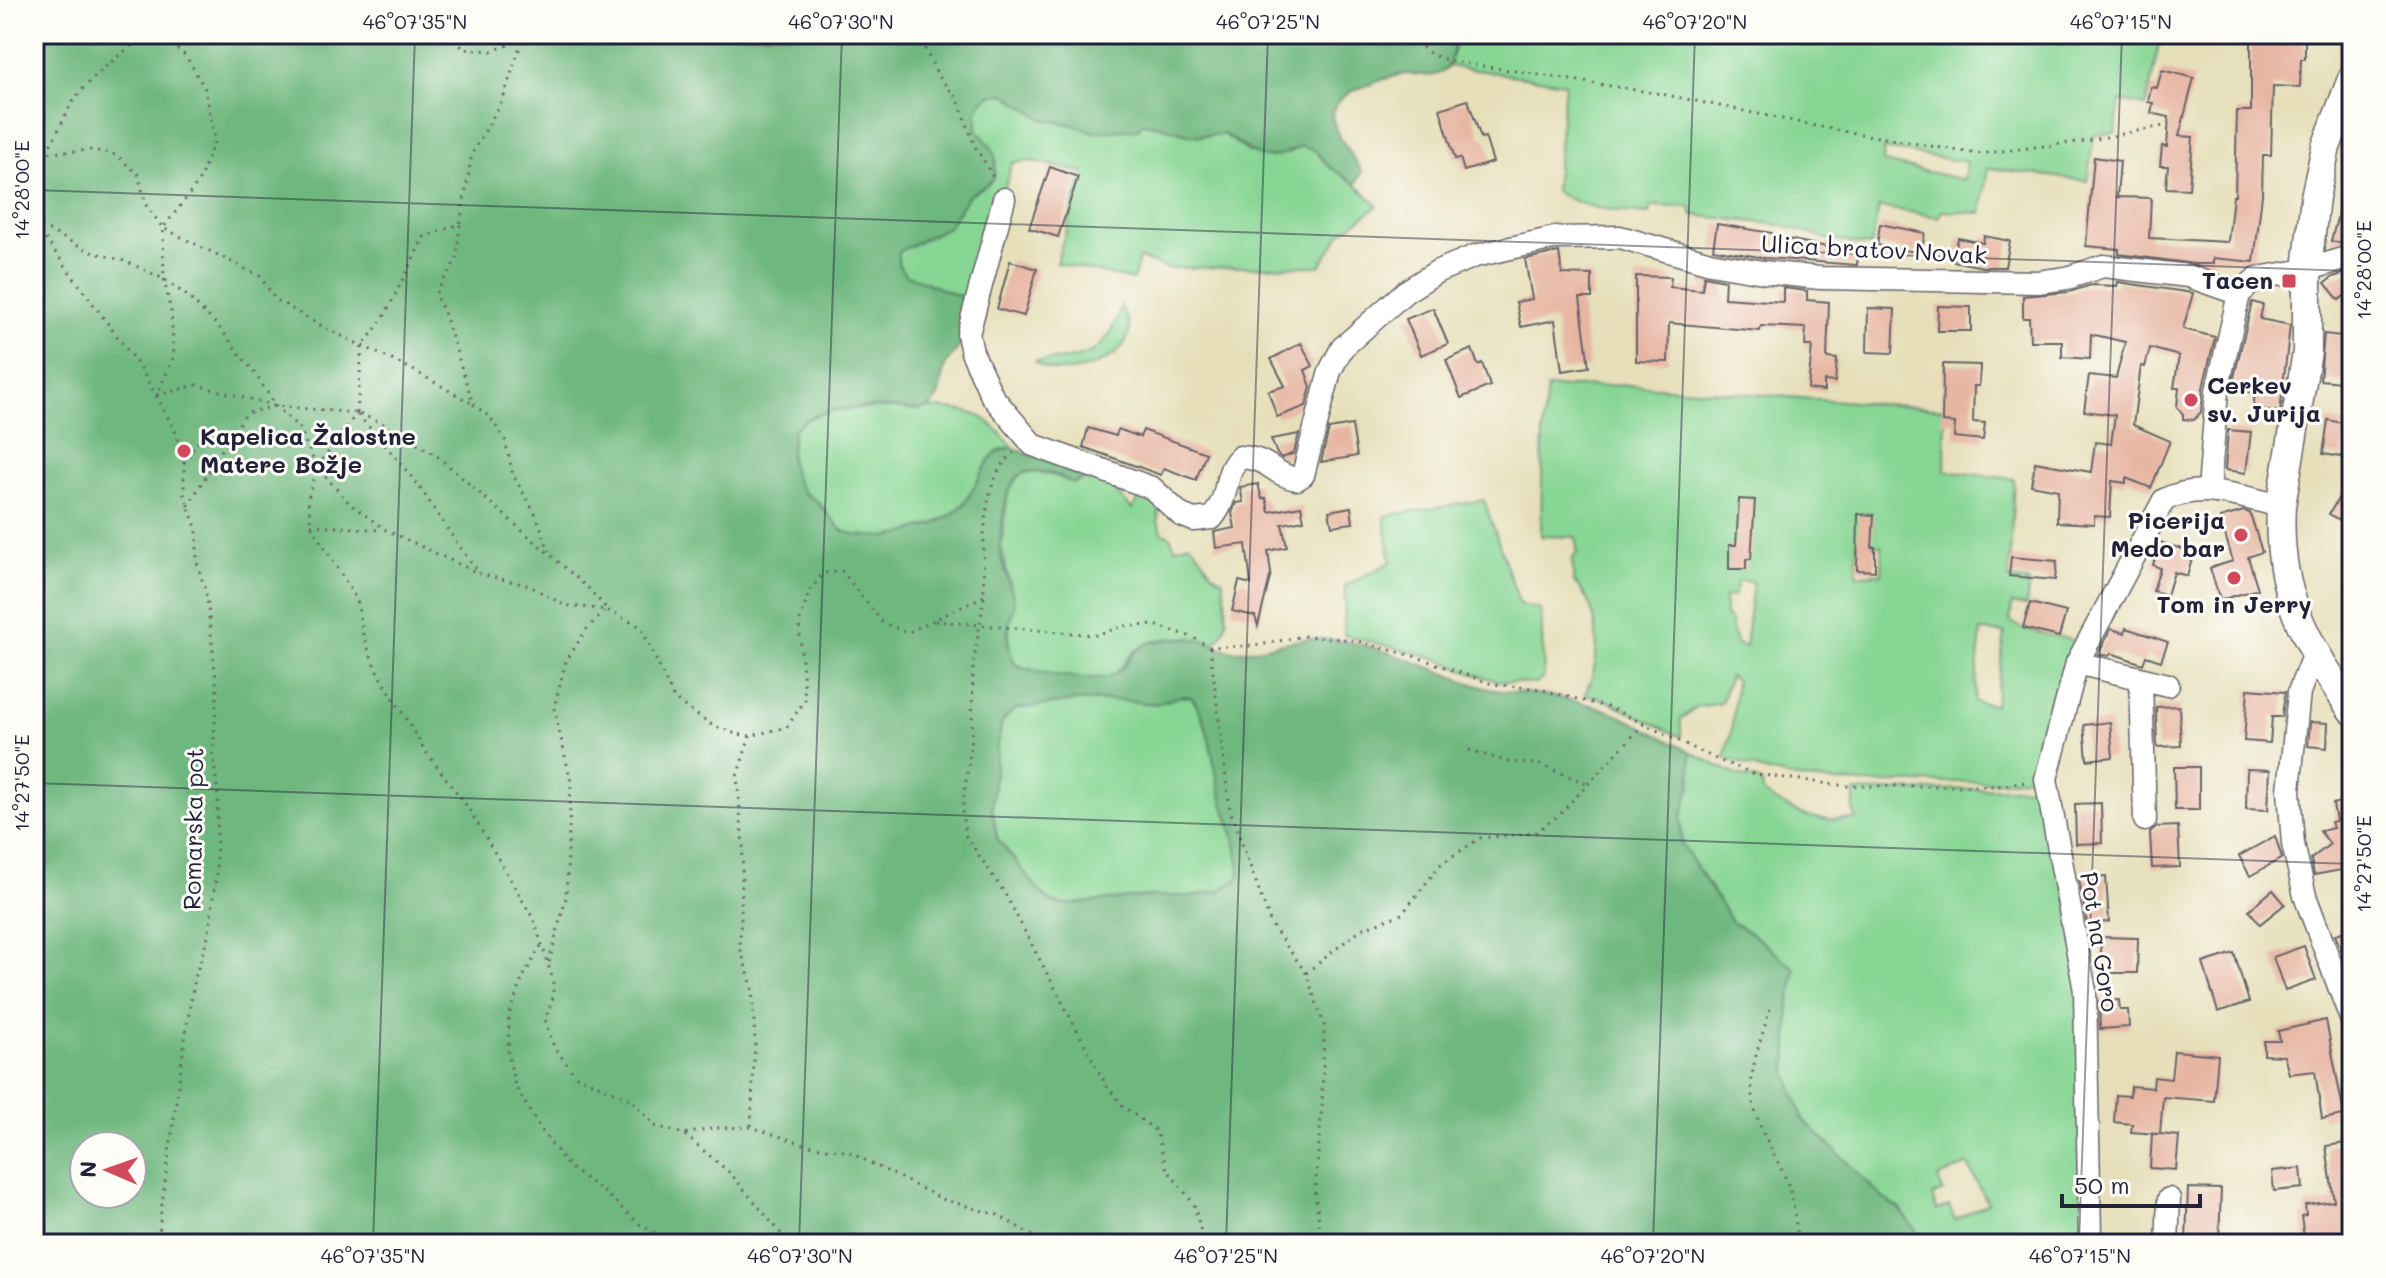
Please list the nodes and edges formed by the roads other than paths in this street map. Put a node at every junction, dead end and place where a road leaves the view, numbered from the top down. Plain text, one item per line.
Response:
1 (2352, 79) edge
2 (1004, 199) road end
3 (2352, 256) edge
4 (2307, 270) junction
5 (2239, 294) junction
6 (2209, 490) junction
7 (2281, 506) junction
8 (2314, 653) junction
9 (2077, 663) junction
10 (2141, 680) junction
11 (2168, 685) dead end
12 (2352, 710) edge
13 (2145, 820) dead end
14 (2352, 1021) edge
15 (2169, 1199) dead end
16 (2090, 1235) dead end
17 (2167, 1244) edge

1 - 4 main road
2 - 5 street, Ulica bratov Novak
3 - 4 street
4 - 5 street
4 - 7 main road
5 - 6 street
6 - 7 street, Pot na Goro
6 - 9 street, Pot na Goro
7 - 8 main road
8 - 12 main road
8 - 14 street
9 - 10 street
9 - 16 street, Pot na Goro
10 - 11 street
10 - 13 street
15 - 17 street

